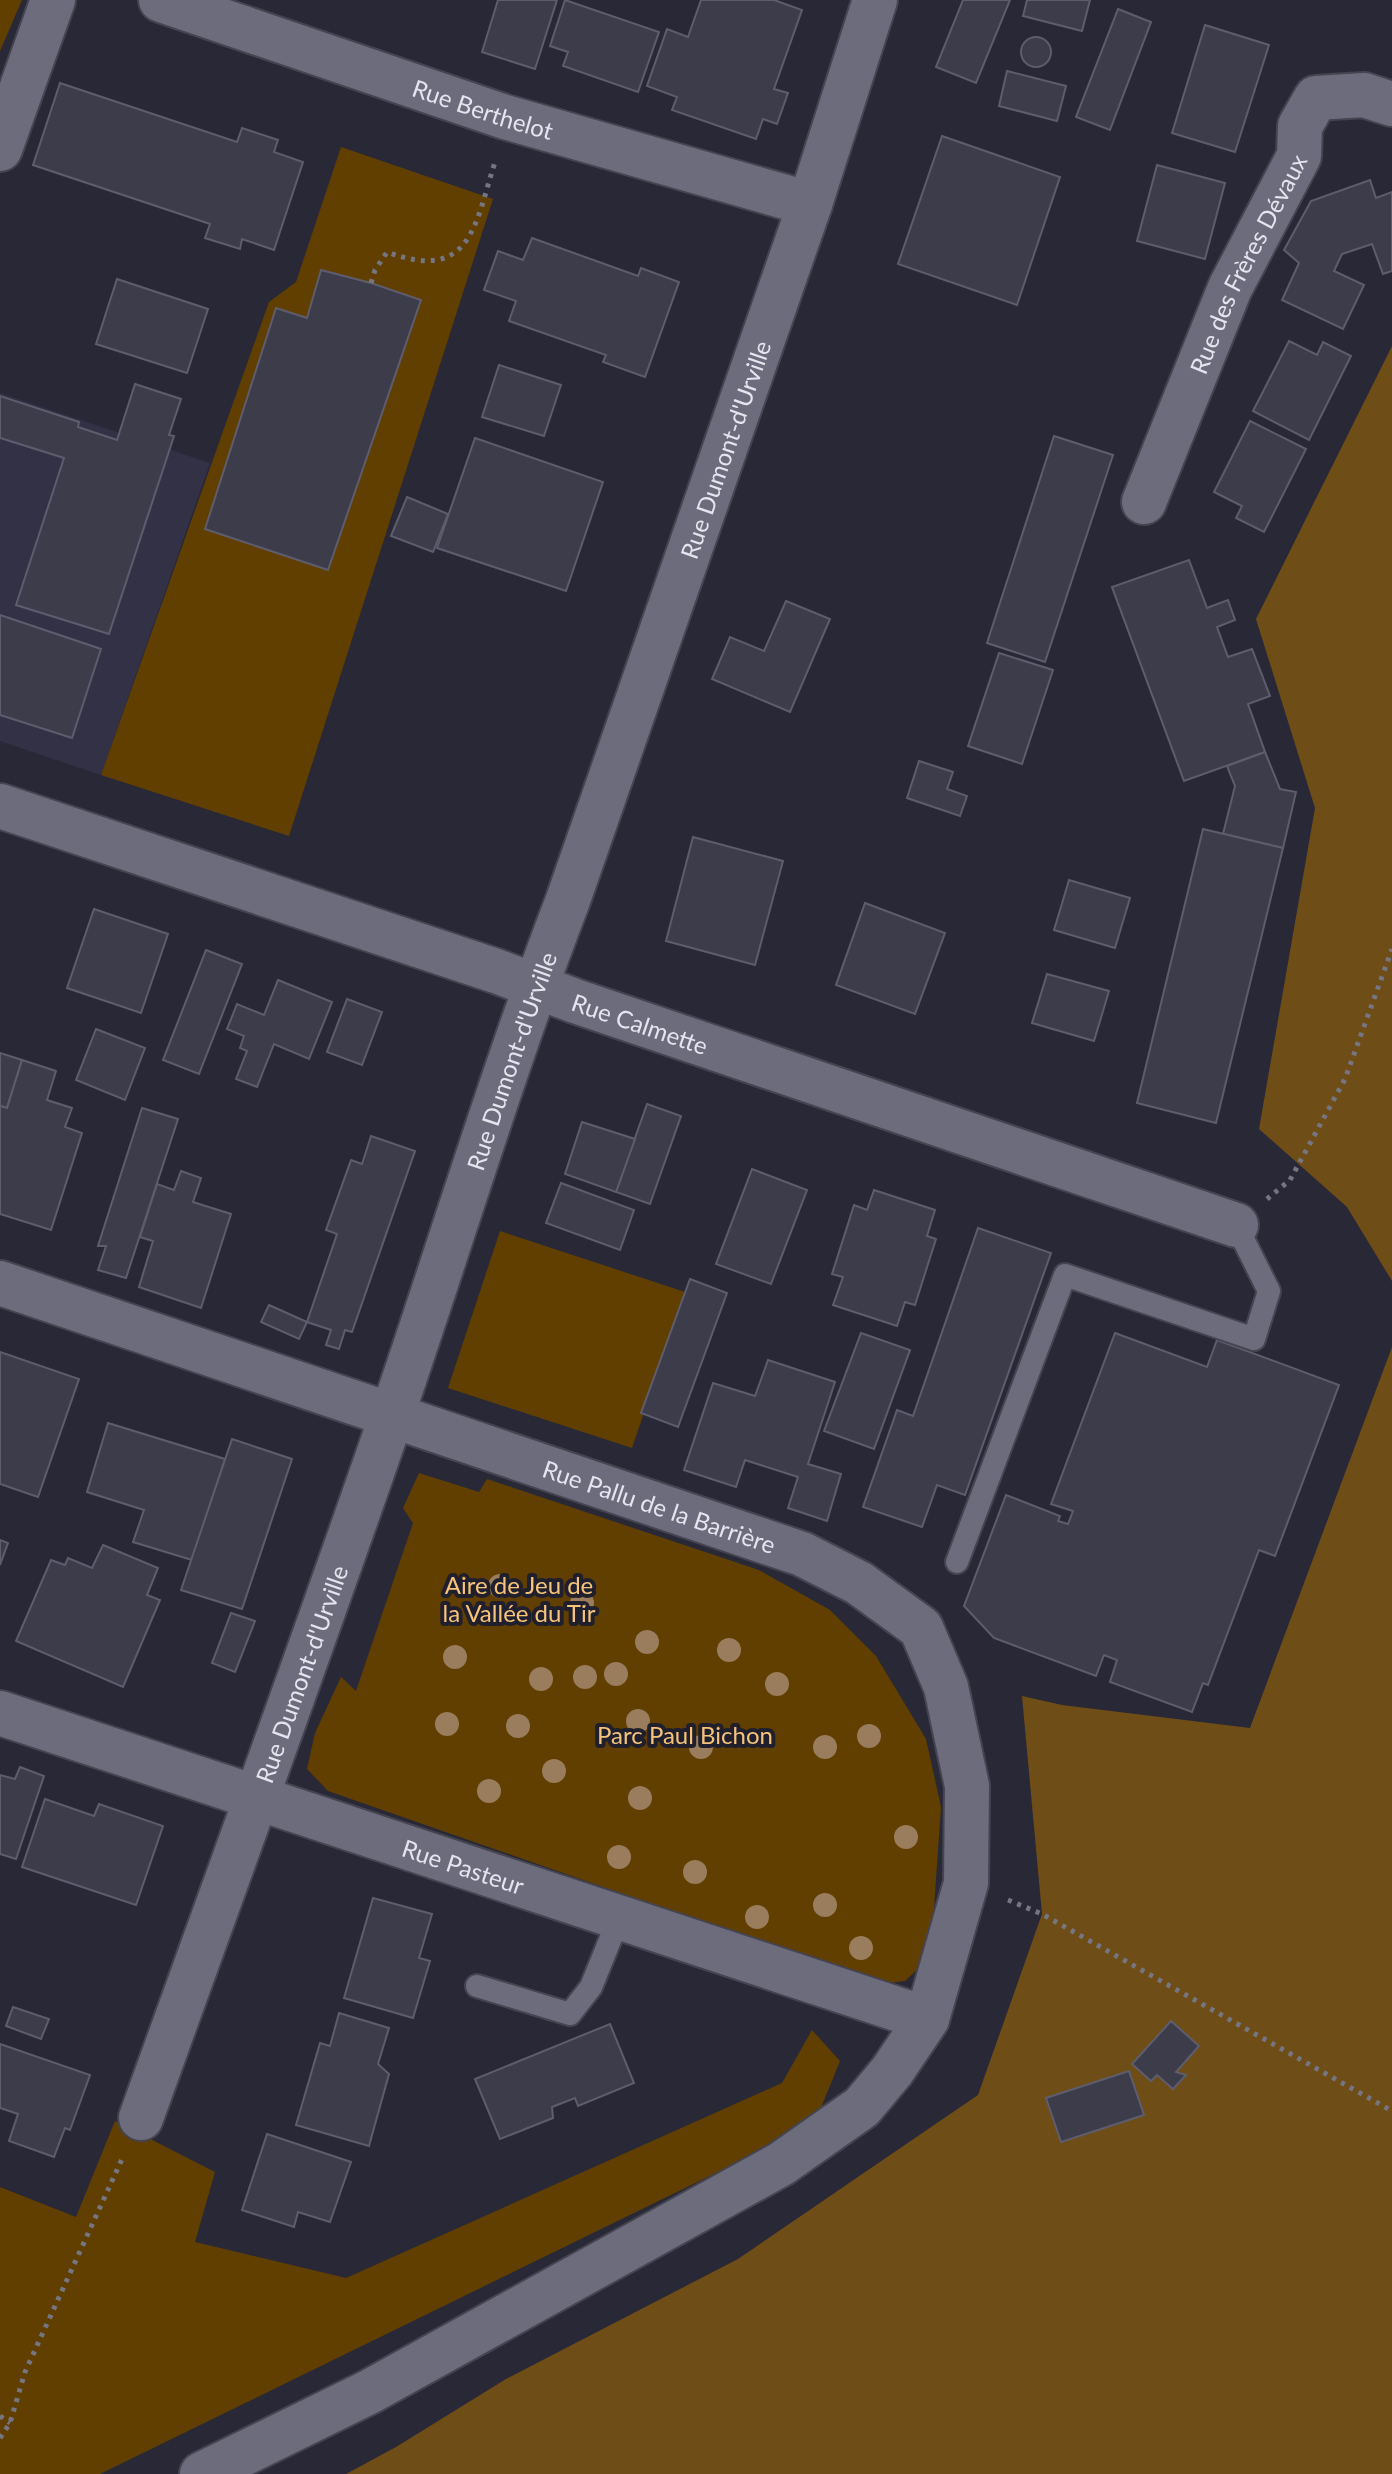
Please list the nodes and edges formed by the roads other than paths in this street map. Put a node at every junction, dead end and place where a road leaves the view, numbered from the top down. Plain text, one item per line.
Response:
1 (53, 0) edge
2 (161, 0) edge
3 (875, 0) edge
4 (1392, 104) edge
5 (0, 149) edge
6 (810, 204) junction
7 (1144, 502) dead end
8 (0, 806) edge
9 (535, 985) junction
10 (1236, 1225) joint
11 (0, 1283) edge
12 (392, 1414) junction
13 (957, 1562) dead end
14 (0, 1713) edge
15 (256, 1799) junction
16 (619, 1918) junction
17 (477, 1986) dead end
18 (927, 2019) junction
19 (141, 2118) road end
20 (202, 2474) edge

1 - 5 street
2 - 6 street, Rue Berthelot
3 - 6 street, Rue Dumont-d'Urville
4 - 7 street, Rue des Frères Dévaux
6 - 9 street, Rue Dumont-d'Urville
8 - 9 street, Rue Calmette
9 - 10 street, Rue Calmette
9 - 12 street, Rue Dumont-d'Urville
10 - 13 lane
11 - 12 street, Rue Pallu de la Barrière
12 - 15 street, Rue Dumont-d'Urville
12 - 18 street, Rue Pallu de la Barrière
14 - 15 street, Rue Pasteur
15 - 16 street, Rue Pasteur
15 - 19 street, Rue Dumont-d'Urville
16 - 17 lane
16 - 18 street, Rue Pasteur
18 - 20 street, Rue Pallu de la Barrière

